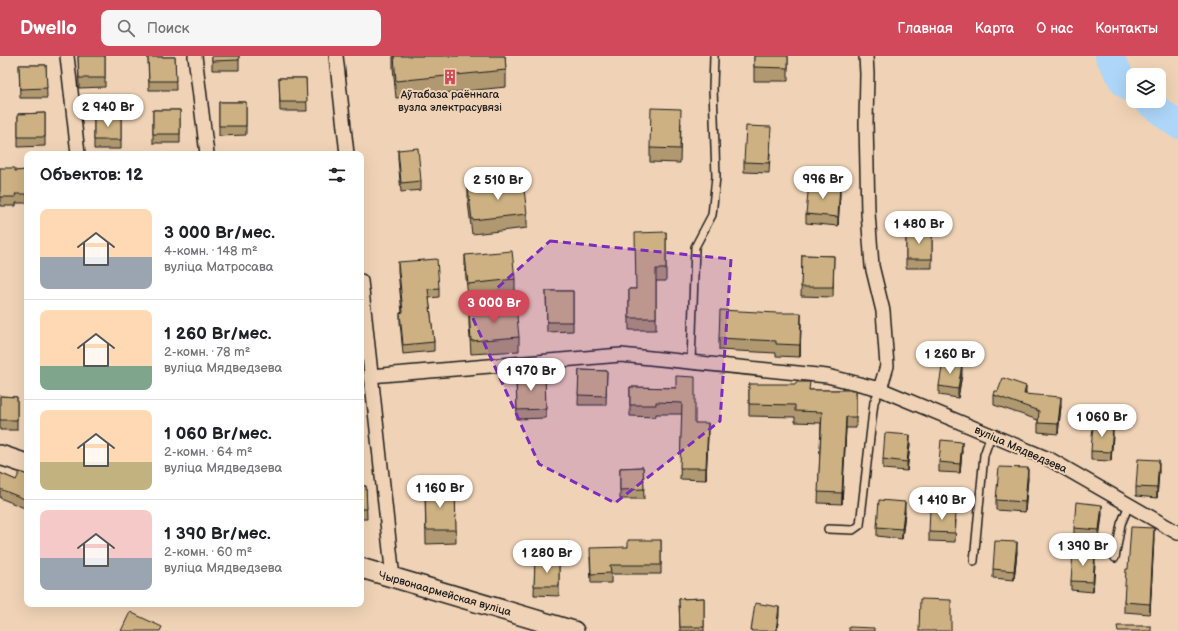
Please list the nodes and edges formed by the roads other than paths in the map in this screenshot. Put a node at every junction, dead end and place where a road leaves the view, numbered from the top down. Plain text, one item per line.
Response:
1 (67, 56) edge
2 (195, 56) edge
3 (336, 56) edge
4 (714, 56) edge
5 (866, 56) edge
6 (78, 151) edge
7 (207, 151) edge
8 (347, 151) edge
9 (364, 326) edge
10 (690, 362) junction
11 (370, 376) junction
12 (880, 389) junction
13 (991, 435) junction
14 (0, 455) edge
15 (24, 463) edge
16 (1129, 505) junction
17 (828, 529) dead end
18 (1178, 533) edge
19 (1115, 558) dead end
20 (974, 561) dead end
21 (364, 569) edge
22 (393, 578) junction
23 (554, 628) edge
24 (574, 631) edge

1 - 6 street
2 - 7 street
3 - 8 street
4 - 10 lane
5 - 12 street
9 - 11 street
10 - 11 street, вуліца Мядведзева
10 - 12 street, вуліца Мядведзева
11 - 22 street
12 - 13 street, вуліца Мядведзева
12 - 17 lane
13 - 16 street, вуліца Мядведзева
13 - 20 lane
14 - 15 street
16 - 18 street, вуліца Мядведзева
16 - 19 lane
21 - 22 street, Чырвонаармейская вуліца
22 - 23 street, Чырвонаармейская вуліца
23 - 24 street, Чырвонаармейская вуліца

